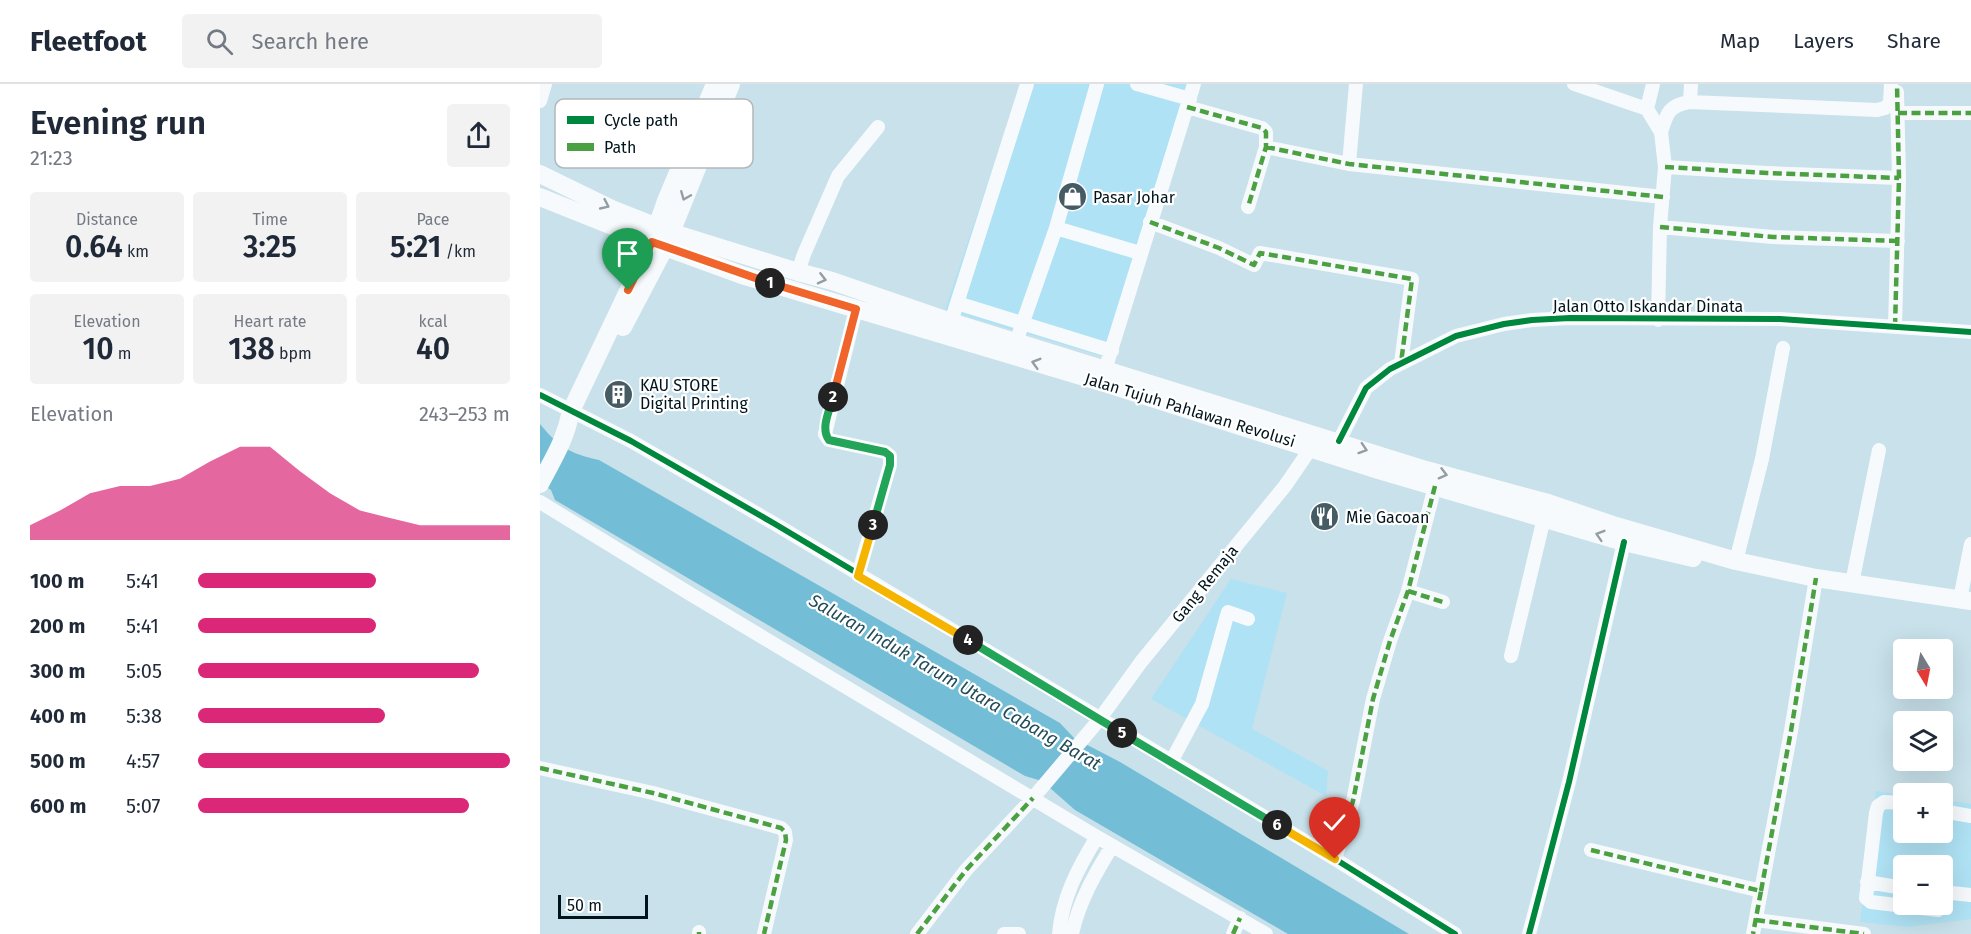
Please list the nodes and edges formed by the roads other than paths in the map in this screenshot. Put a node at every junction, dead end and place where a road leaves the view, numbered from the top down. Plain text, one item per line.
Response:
1 (545, 84) edge
2 (715, 84) edge
3 (731, 84) edge
4 (1027, 84) edge
5 (1097, 84) edge
6 (1137, 84) edge
7 (1194, 84) edge
8 (1356, 84) edge
9 (1574, 84) edge
10 (1653, 84) edge
11 (1691, 84) edge
12 (1891, 84) edge
13 (1897, 84) edge
14 (709, 99) edge
15 (724, 99) edge
16 (540, 101) edge
17 (1690, 102) junction
18 (1188, 103) junction
19 (1647, 109) junction
20 (1971, 112) edge
21 (1898, 113) junction
22 (878, 127) dead end
23 (1661, 132) junction
24 (1266, 147) junction
25 (1349, 164) junction
26 (1665, 167) junction
27 (680, 168) edge
28 (693, 168) edge
29 (540, 174) edge
30 (1899, 178) junction
31 (540, 197) edge
32 (1663, 197) junction
33 (1248, 207) dead end
34 (1150, 222) junction
35 (1660, 227) junction
36 (1056, 228) junction
37 (661, 237) junction
38 (1898, 241) junction
39 (1140, 253) junction
40 (798, 272) junction
41 (957, 303) junction
42 (856, 309) junction
43 (1658, 320) junction
44 (951, 322) junction
45 (1023, 324) junction
46 (1895, 327) junction
47 (1971, 332) edge
48 (1016, 342) junction
49 (1783, 348) dead end
50 (1112, 351) junction
51 (1401, 363) junction
52 (1105, 370) junction
53 (540, 395) edge
54 (576, 413) junction
55 (1339, 441) junction
56 (1311, 448) junction
57 (1879, 450) dead end
58 (540, 483) edge
59 (1435, 486) junction
60 (540, 502) edge
61 (1544, 518) junction
62 (1624, 542) junction
63 (1971, 544) edge
64 (1727, 558) junction
65 (858, 576) junction
66 (1816, 578) junction
67 (1852, 583) junction
68 (1408, 591) junction
69 (1966, 600) edge
70 (1443, 602) dead end
71 (1248, 618) dead end
72 (1511, 656) dead end
73 (1099, 720) junction
74 (1171, 762) junction
75 (540, 768) edge
76 (1033, 798) junction
77 (1893, 802) edge
78 (1953, 813) edge
79 (1971, 816) edge
80 (1097, 837) junction
81 (1112, 846) junction
82 (1591, 850) dead end
83 (1335, 859) junction
84 (1079, 865) junction
85 (1095, 874) junction
86 (1868, 882) junction
87 (1893, 886) edge
88 (1761, 891) junction
89 (1953, 893) edge
90 (1971, 895) edge
91 (1065, 902) junction
92 (1893, 904) edge
93 (1079, 907) junction
94 (1240, 918) junction
95 (1756, 920) junction
96 (764, 934) edge
97 (917, 934) edge
98 (1004, 934) edge
99 (1019, 934) edge
100 (1059, 934) edge
101 (1072, 934) edge
102 (1233, 934) edge
103 (1266, 934) edge
104 (1455, 934) edge
105 (1529, 934) edge
106 (1754, 934) edge
107 (1864, 934) edge

1 - 16 street
2 - 14 main road
3 -> 15 main road
4 - 41 street
5 - 36 street
6 - 18 street
7 - 18 street
8 - 25 street
9 - 19 street
10 - 19 street
11 - 17 street
12 - 17 street
13 - 21 street
17 - 23 street
18 - 24 street
18 - 34 street
19 - 23 street
20 - 21 street
21 - 30 street
22 - 40 street
23 - 26 street
24 - 25 street
24 - 33 street
25 - 32 street
26 - 30 street
26 - 32 street
27 - 37 main road
28 -> 37 main road
29 -> 37 main road
30 - 38 street
31 - 37 main road
32 - 35 street
34 - 39 street
34 - 51 street
35 - 38 street
35 - 43 street
36 - 39 street
36 - 45 street
37 - 40 main road, Jalan Tujuh Pahlawan Revolusi
37 - 42 main road, Jalan Tujuh Pahlawan Revolusi
37 - 54 main road
38 - 46 street
39 - 50 street
40 -> 44 main road, Jalan Tujuh Pahlawan Revolusi
41 - 44 street
41 - 45 street
56 -> 42 main road, Jalan Tujuh Pahlawan Revolusi
42 - 65 street
43 - 46 street, Jalan Otto Iskandar Dinata
43 - 51 street, Jalan Otto Iskandar Dinata
44 - 48 main road, Jalan Tujuh Pahlawan Revolusi
45 - 48 street
45 - 50 street
46 - 47 street, Jalan Otto Iskandar Dinata
48 - 52 main road, Jalan Tujuh Pahlawan Revolusi
49 - 64 street
50 - 52 street
51 - 55 street, Jalan Otto Iskandar Dinata
52 - 55 main road, Jalan Tujuh Pahlawan Revolusi
53 - 54 street
54 - 58 main road
54 - 65 street
55 -> 64 main road, Jalan Tujuh Pahlawan Revolusi
56 - 59 main road, Jalan Tujuh Pahlawan Revolusi
56 - 73 street, Gang Remaja
57 - 67 street
59 - 61 main road, Jalan Tujuh Pahlawan Revolusi
59 - 68 street
60 - 76 street
62 -> 61 main road, Jalan Tujuh Pahlawan Revolusi
61 - 72 street
62 - 64 main road, Jalan Tujuh Pahlawan Revolusi
62 - 105 street
63 - 69 street
64 - 66 main road, Jalan Tujuh Pahlawan Revolusi
65 - 73 street
66 - 67 main road, Jalan Tujuh Pahlawan Revolusi
66 - 88 street
67 - 69 main road, Jalan Tujuh Pahlawan Revolusi
68 - 70 street
68 - 83 street
71 - 74 street
73 - 74 street
73 - 76 street, Gang Remaja
74 - 83 street
75 - 96 street
76 - 80 street
76 - 97 street, Gang Remaja
77 - 86 street
78 - 79 street
80 - 81 street
80 - 84 street
81 - 85 street
81 - 94 street
82 - 88 street
83 - 104 street
84 - 85 street
84 - 91 street
85 - 93 street
86 - 87 street
86 - 92 street
88 - 95 street
89 - 90 street
91 - 93 street
91 - 100 street
93 - 101 street
94 - 102 street
94 - 103 street
95 - 106 street
95 - 107 street
98 - 99 street

